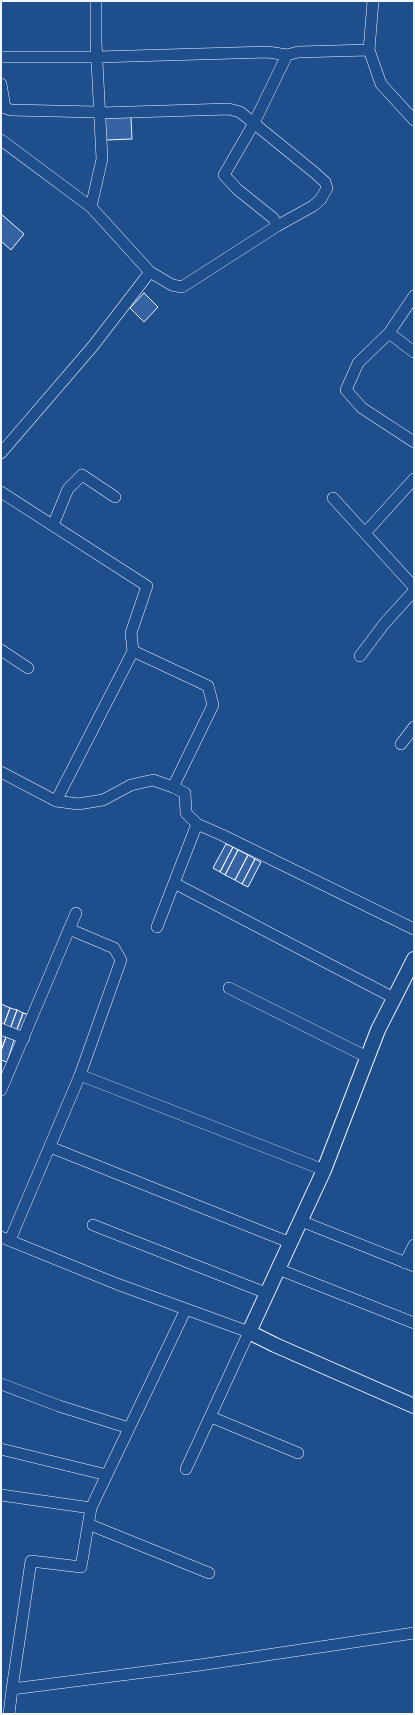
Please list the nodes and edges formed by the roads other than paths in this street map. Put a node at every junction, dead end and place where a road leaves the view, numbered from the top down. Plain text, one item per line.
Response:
1 (96, 1) edge
2 (370, 1) edge
3 (369, 50) junction
4 (287, 55) junction
5 (1, 57) edge
6 (97, 57) junction
7 (1, 84) edge
8 (100, 113) junction
9 (414, 120) edge
10 (254, 123) junction
11 (1, 140) edge
12 (91, 207) junction
13 (277, 226) junction
14 (150, 272) junction
15 (414, 296) edge
16 (389, 333) junction
17 (414, 352) edge
18 (414, 442) edge
19 (1, 454) edge
20 (414, 478) edge
21 (1, 492) edge
22 (115, 497) dead end
23 (333, 498) dead end
24 (53, 525) junction
25 (365, 533) junction
26 (414, 587) edge
27 (414, 592) edge
28 (1, 650) edge
29 (133, 651) junction
30 (360, 656) dead end
31 (28, 668) dead end
32 (414, 728) edge
33 (401, 744) dead end
34 (1, 772) edge
35 (173, 787) junction
36 (56, 801) junction
37 (198, 824) junction
38 (174, 883) junction
39 (76, 913) dead end
40 (157, 927) dead end
41 (69, 930) junction
42 (414, 930) edge
43 (414, 958) edge
44 (410, 978) edge
45 (229, 988) dead end
46 (394, 998) junction
47 (1, 1029) edge
48 (24, 1038) junction
49 (367, 1057) junction
50 (80, 1075) junction
51 (1, 1090) edge
52 (50, 1147) junction
53 (324, 1170) junction
54 (301, 1221) junction
55 (93, 1224) dead end
56 (5, 1238) edge
57 (291, 1243) junction
58 (414, 1245) edge
59 (410, 1265) edge
60 (278, 1269) junction
61 (266, 1292) junction
62 (186, 1309) junction
63 (414, 1323) edge
64 (249, 1332) junction
65 (1, 1384) edge
66 (414, 1406) edge
67 (211, 1417) junction
68 (129, 1428) junction
69 (1, 1449) edge
70 (298, 1453) dead end
71 (186, 1469) dead end
72 (107, 1475) junction
73 (1, 1495) edge
74 (91, 1508) junction
75 (88, 1524) junction
76 (208, 1573) dead end
77 (414, 1633) edge
78 (12, 1689) junction
79 (10, 1714) edge

1 - 6 street
2 - 3 street
3 - 4 street
3 - 9 street
4 - 6 street
4 - 10 street
5 - 6 street
6 - 8 street
7 - 8 street
8 - 10 street
8 - 12 street
10 - 13 street
10 - 13 street
11 - 12 street
12 - 14 street
13 - 14 street
14 - 19 street
15 - 16 street
16 - 17 street
16 - 18 street
20 - 25 street
21 - 24 street
22 - 24 street
23 - 25 street
24 - 29 street
25 - 26 street
27 - 30 street
28 - 31 street
29 - 35 street
29 - 36 street
32 - 33 street
34 - 36 street
35 - 36 street
35 - 37 street
37 - 38 street
37 - 42 street
38 - 40 street
38 - 46 street
39 - 41 street
41 - 48 street
41 - 50 street
43 - 44 street
44 - 46 street
45 - 49 street
46 - 49 street
47 - 48 street
48 - 51 street
49 - 53 street
50 - 52 street
50 - 53 street
52 - 56 street
52 - 57 street
53 - 54 street
54 - 57 street
54 - 59 street
55 - 61 street
56 - 62 street
57 - 60 street
58 - 59 street
60 - 61 street
60 - 63 street
61 - 64 street
62 - 64 street
62 - 68 street
64 - 66 street
64 - 67 street
65 - 68 street
67 - 70 street
67 - 71 street
68 - 72 street
69 - 72 street
72 - 74 street
73 - 74 street
74 - 75 street
75 - 76 street
75 - 78 street
77 - 78 street
78 - 79 street

